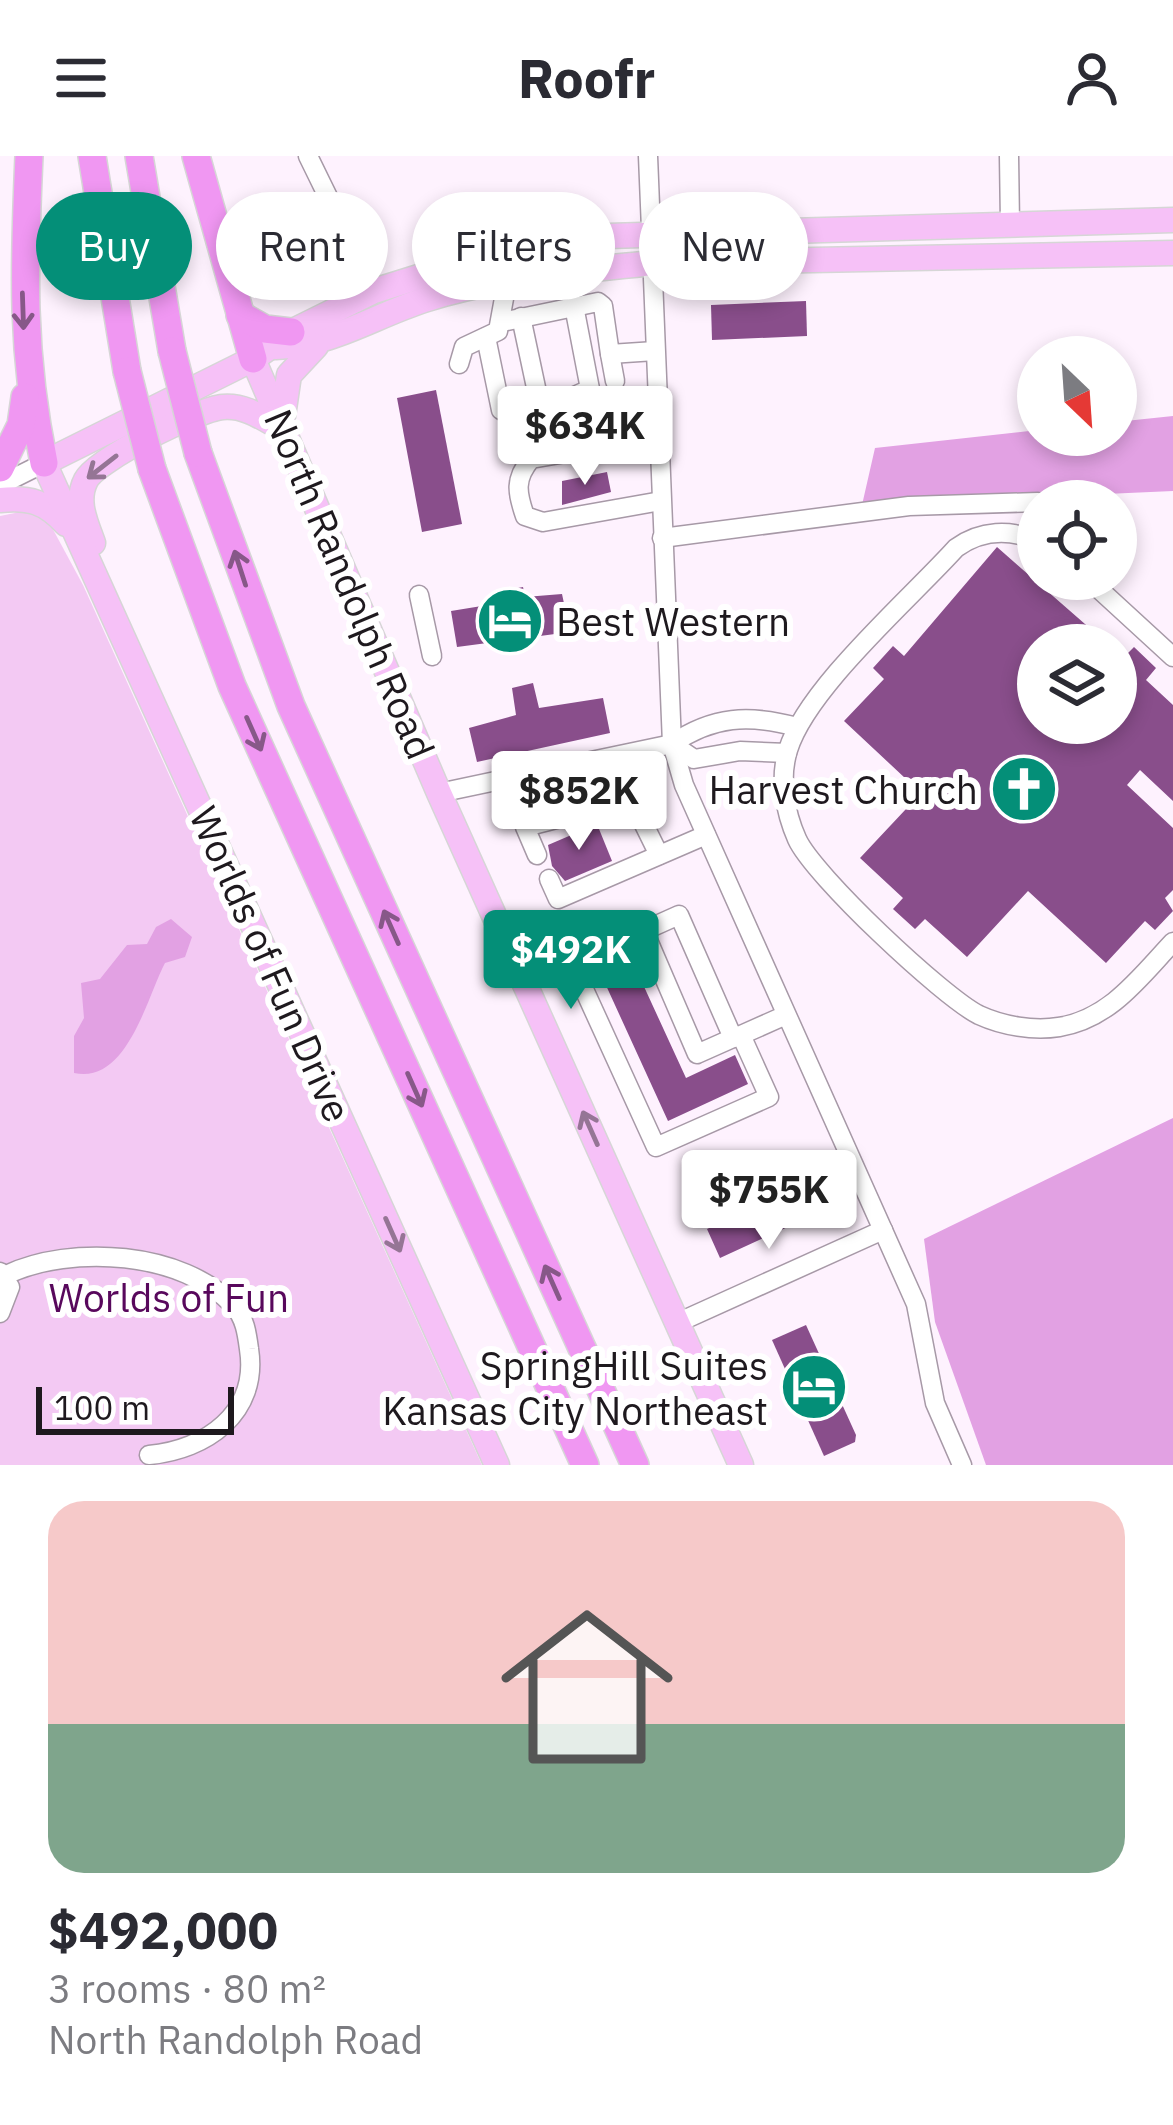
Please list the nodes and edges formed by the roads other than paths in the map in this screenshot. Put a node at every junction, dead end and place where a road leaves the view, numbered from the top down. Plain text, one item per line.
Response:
1 (29, 156) edge
2 (92, 156) edge
3 (139, 156) edge
4 (196, 156) edge
5 (308, 156) edge
6 (648, 156) edge
7 (1009, 156) edge
8 (326, 192) edge
9 (649, 192) edge
10 (1173, 220) edge
11 (1036, 223) junction
12 (1010, 224) junction
13 (808, 230) edge
14 (639, 234) edge
15 (1173, 253) edge
16 (1037, 256) junction
17 (808, 260) edge
18 (388, 287) edge
19 (359, 300) edge
20 (424, 300) edge
21 (486, 300) edge
22 (508, 300) edge
23 (653, 300) edge
24 (574, 306) junction
25 (240, 316) junction
26 (508, 318) junction
27 (486, 338) junction
28 (284, 346) junction
29 (655, 351) junction
30 (610, 354) junction
31 (459, 364) dead end
32 (27, 381) junction
33 (615, 381) dead end
34 (544, 410) junction
35 (283, 429) junction
36 (658, 437) junction
37 (44, 463) junction
38 (0, 468) edge
39 (0, 485) edge
40 (0, 500) edge
41 (661, 501) junction
42 (1017, 503) edge
43 (73, 532) junction
44 (1017, 534) edge
45 (662, 538) junction
46 (103, 592) junction
47 (419, 595) dead end
48 (1111, 600) edge
49 (431, 656) dead end
50 (1173, 658) edge
51 (797, 727) junction
52 (672, 744) junction
53 (787, 754) junction
54 (554, 769) junction
55 (440, 793) junction
56 (564, 818) junction
57 (706, 835) junction
58 (538, 855) dead end
59 (659, 855) junction
60 (549, 878) dead end
61 (644, 931) junction
62 (1173, 942) edge
63 (786, 1015) junction
64 (737, 1036) junction
65 (883, 1230) junction
66 (3, 1273) edge
67 (0, 1312) edge
68 (677, 1323) junction
69 (149, 1455) dead end
70 (496, 1465) edge
71 (585, 1465) edge
72 (635, 1465) edge
73 (741, 1465) edge
74 (962, 1465) edge

1 -> 32 highway
2 -> 71 highway, bridge
72 -> 3 highway, bridge
4 - 25 highway
5 - 8 street
6 - 9 street
7 - 12 street
10 - 11 main road
11 - 12 main road
11 - 16 main road
12 - 13 main road
14 - 18 main road
15 - 16 main road
16 - 17 main road
19 - 28 main road
20 - 28 main road
21 - 26 street
22 - 26 street
23 - 29 street
24 - 26 street
24 - 30 street
24 - 34 street
25 - 28 highway
25 - 28 highway
26 - 27 street
26 - 34 street
27 - 31 street
27 - 34 street
28 - 35 main road, North Randolph Road
28 - 35 main road
28 - 37 main road
29 - 30 street
29 - 36 street
30 - 33 street
32 - 37 highway
32 - 38 highway
35 -> 46 main road
35 - 55 main road, North Randolph Road
36 - 41 street
36 - 41 street
37 - 39 street
37 - 43 main road, Worlds of Fun Drive
40 - 43 main road
41 - 45 street
42 - 45 street
43 - 46 main road, Worlds of Fun Drive
44 - 51 street
45 - 52 street
46 -> 70 main road, Worlds of Fun Drive
47 - 49 street
48 - 50 street
51 - 52 street
51 - 53 street
52 - 53 street
52 - 54 street
52 - 57 street
53 - 62 street
54 - 55 street
54 - 56 street
68 -> 55 main road, North Randolph Road
56 - 58 street
56 - 59 street
57 - 59 street
57 - 63 street
59 - 60 street
61 - 64 street
61 - 64 street
61 - 64 street
63 - 64 street
63 - 65 street
65 - 68 street
65 - 74 street
66 - 67 street
66 - 69 street
68 - 73 main road, North Randolph Road

